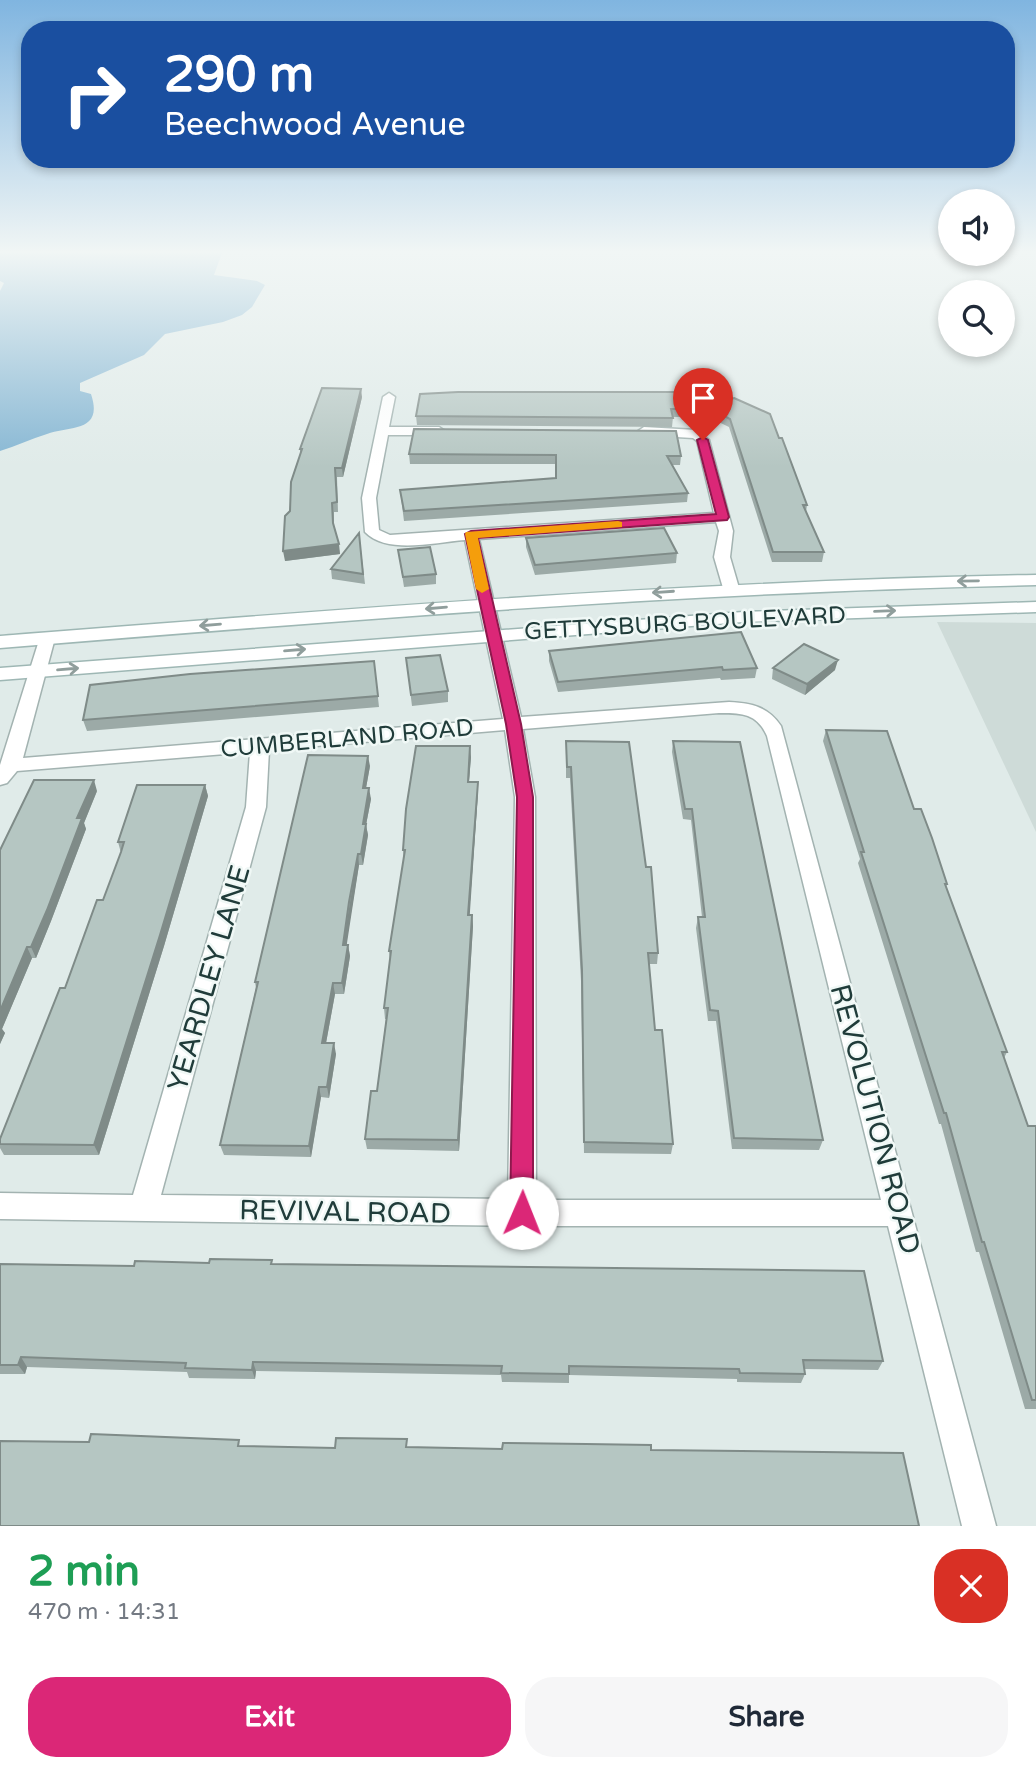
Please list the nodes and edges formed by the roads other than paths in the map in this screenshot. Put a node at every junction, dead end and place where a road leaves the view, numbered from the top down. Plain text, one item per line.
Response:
1 (389, 397) dead end
2 (384, 431) junction
3 (454, 431) edge
4 (636, 431) edge
5 (723, 517) junction
6 (471, 534) junction
7 (1036, 580) edge
8 (732, 588) junction
9 (485, 604) junction
10 (1036, 607) edge
11 (492, 635) junction
12 (47, 638) junction
13 (0, 642) edge
14 (38, 671) junction
15 (0, 674) edge
16 (765, 715) joint
17 (513, 724) junction
18 (260, 745) junction
19 (6, 772) edge
20 (0, 1206) edge
21 (143, 1208) junction
22 (522, 1213) junction
23 (900, 1213) junction
24 (979, 1526) edge

1 - 2 street
2 - 3 street
2 - 6 street
4 - 5 street
5 - 6 street
5 - 8 street
6 - 9 street
7 -> 8 street, GETTYSBURG BOULEVARD
8 -> 9 street, GETTYSBURG BOULEVARD
9 - 11 street
9 -> 12 street, GETTYSBURG BOULEVARD
11 -> 10 street, GETTYSBURG BOULEVARD
14 -> 11 street, GETTYSBURG BOULEVARD
11 - 17 street
12 - 13 street, GETTYSBURG BOULEVARD
12 - 14 street
14 - 15 street, GETTYSBURG BOULEVARD
14 - 19 street
16 - 17 street, CUMBERLAND ROAD
16 - 23 street, REVOLUTION ROAD
17 - 18 street, CUMBERLAND ROAD
17 - 22 street
18 - 19 street, CUMBERLAND ROAD
18 - 21 street, YEARDLEY LANE
20 - 21 street, REVIVAL ROAD
21 - 22 street, REVIVAL ROAD
22 - 23 street, REVIVAL ROAD
23 - 24 street, REVOLUTION ROAD

